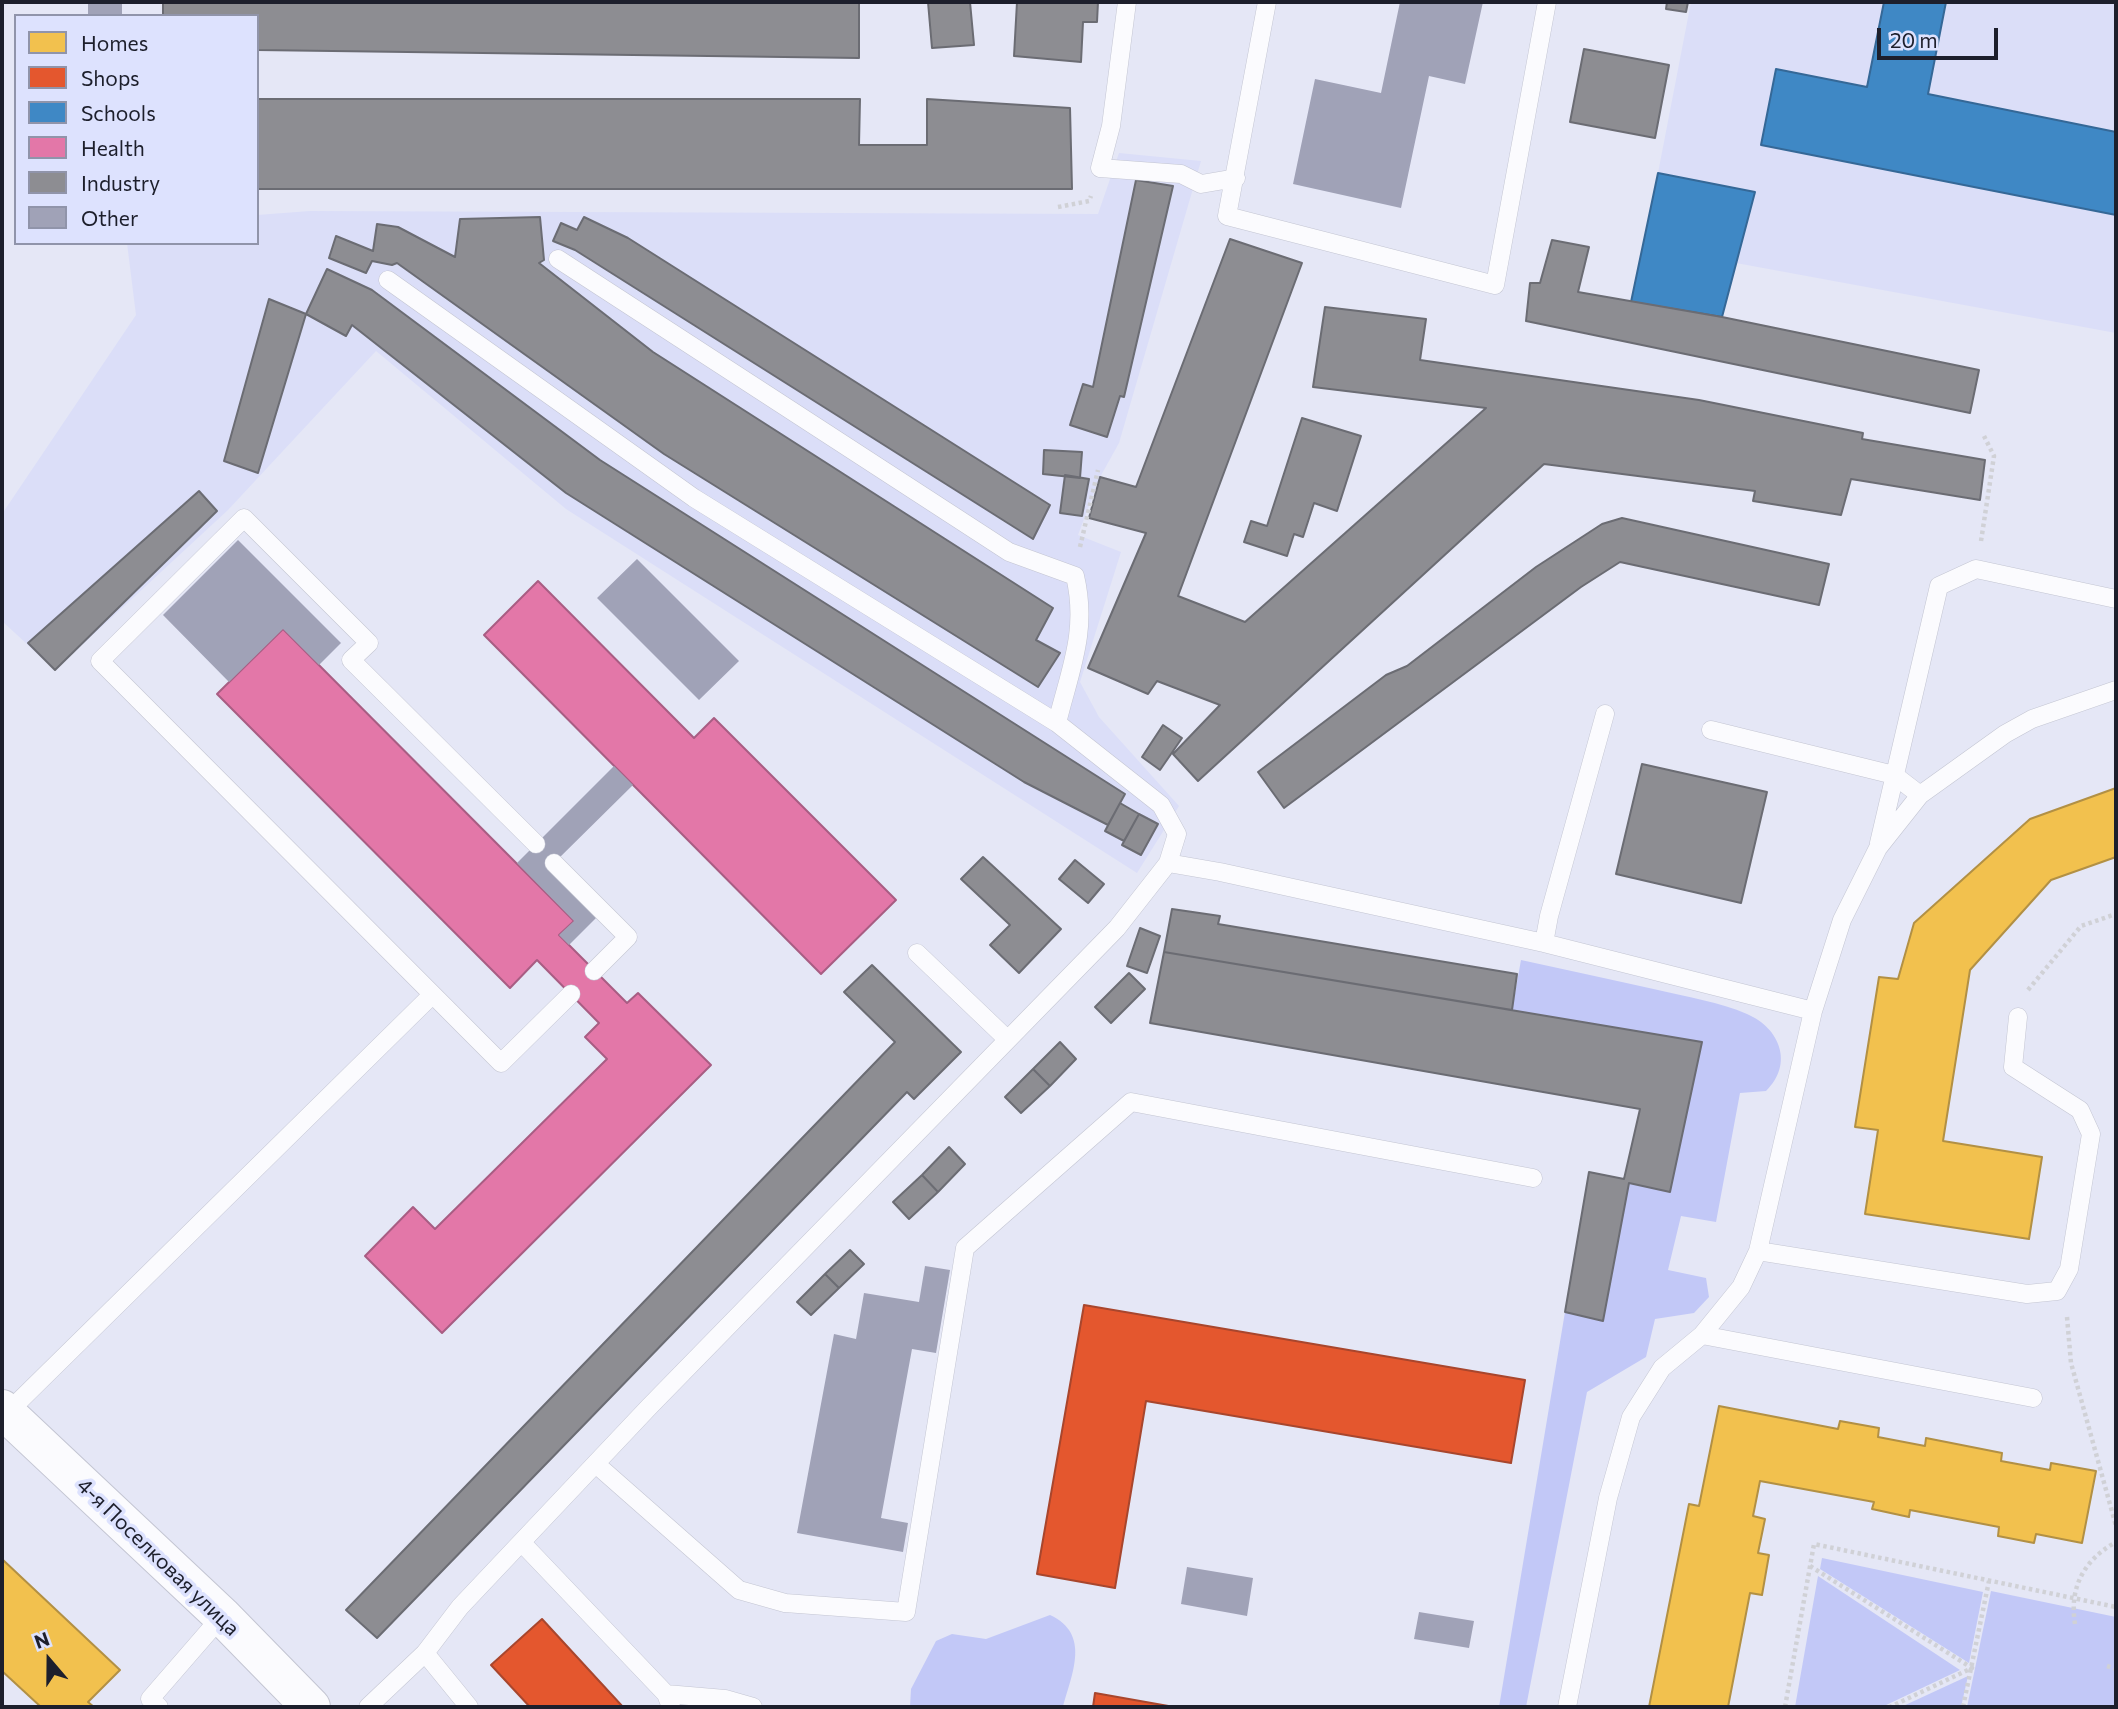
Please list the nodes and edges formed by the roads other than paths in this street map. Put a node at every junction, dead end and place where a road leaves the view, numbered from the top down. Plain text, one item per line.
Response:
1 (1127, 2) edge
2 (1267, 2) edge
3 (1547, 2) edge
4 (1236, 178) junction
5 (558, 258) dead end
6 (388, 280) dead end
7 (2116, 599) edge
8 (2116, 690) edge
9 (1605, 714) dead end
10 (1056, 723) junction
11 (1711, 730) dead end
12 (1894, 775) junction
13 (1920, 795) junction
14 (536, 845) dead end
15 (1878, 848) junction
16 (554, 863) dead end
17 (1168, 863) junction
18 (1544, 943) junction
19 (917, 953) dead end
20 (594, 971) dead end
21 (571, 994) dead end
22 (432, 995) junction
23 (1813, 1011) junction
24 (2018, 1017) road end
25 (1007, 1039) junction
26 (1533, 1178) dead end
27 (1758, 1251) junction
28 (1702, 1335) junction
29 (2034, 1398) dead end
30 (3, 1414) edge
31 (597, 1465) junction
32 (523, 1544) junction
33 (222, 1616) junction
34 (425, 1653) junction
35 (668, 1701) edge
36 (159, 1707) edge
37 (311, 1707) edge
38 (368, 1707) edge
39 (469, 1707) edge
40 (753, 1707) edge
41 (1567, 1707) edge

1 - 4 lane
2 - 4 lane
3 - 4 lane
5 - 10 lane
6 - 10 lane
7 - 12 lane
8 - 13 lane
9 - 18 lane
10 - 17 lane
11 - 12 lane
12 - 13 lane
12 - 15 lane
13 - 15 lane
14 - 22 lane
15 - 23 lane
16 - 20 lane
17 - 18 lane
17 - 25 lane
18 - 23 lane
19 - 25 lane
21 - 22 lane
22 - 30 lane
23 - 27 lane
24 - 27 lane
25 - 31 lane
26 - 31 lane
27 - 28 lane
28 - 29 lane
28 - 41 lane
30 - 33 street, 4-я Поселковая улица
31 - 32 lane
32 - 34 lane
32 - 35 lane
33 - 36 lane
33 - 37 street, 4-я Поселковая улица
34 - 38 lane
34 - 39 lane
35 - 40 lane

